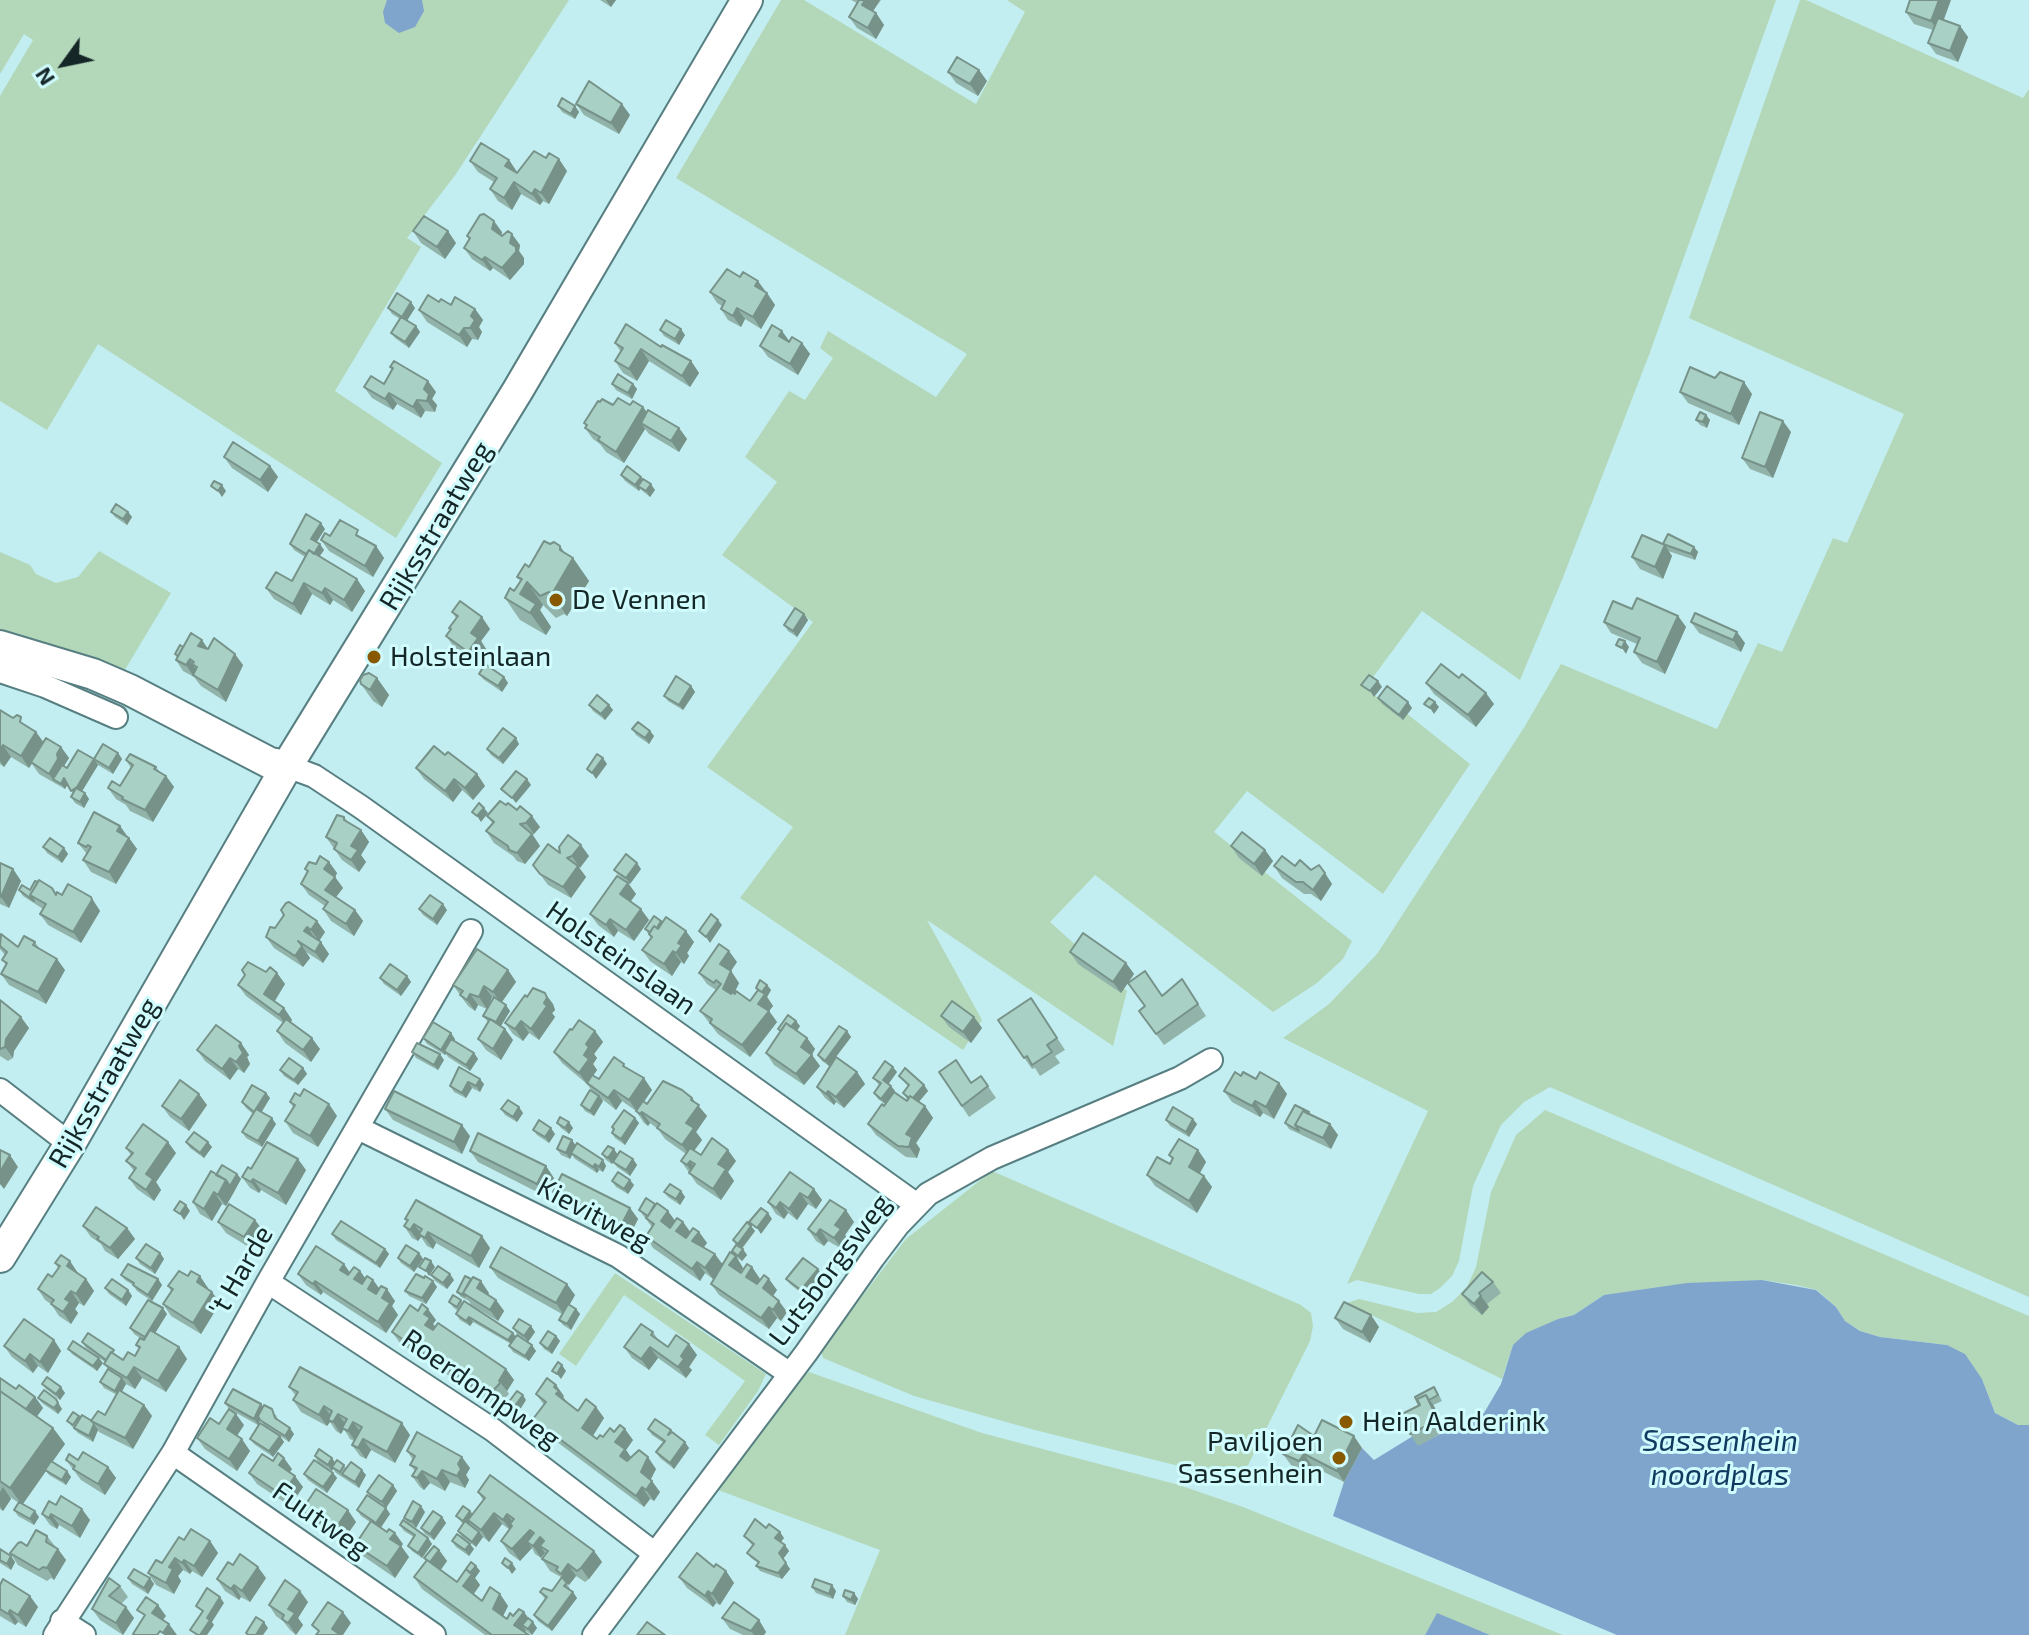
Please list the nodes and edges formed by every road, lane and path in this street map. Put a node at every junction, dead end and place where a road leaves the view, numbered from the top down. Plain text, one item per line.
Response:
1 (747, 0) edge
2 (0, 646) edge
3 (0, 671) edge
4 (116, 717) dead end
5 (287, 766) junction
6 (471, 931) dead end
7 (1211, 1060) dead end
8 (0, 1090) edge
9 (358, 1128) junction
10 (70, 1144) junction
11 (917, 1205) junction
12 (0, 1257) edge
13 (268, 1282) junction
14 (790, 1374) junction
15 (173, 1453) junction
16 (654, 1553) junction
17 (59, 1628) edge
18 (84, 1635) edge
19 (434, 1635) edge
20 (594, 1635) edge

1 - 5 main road, Rijksstraatweg
2 - 5 main road
3 - 4 street
5 - 10 main road, Rijksstraatweg
5 - 11 street, Holsteinslaan
6 - 9 street, 't Harde
7 - 11 street, Lutsborgsweg
8 - 10 street
9 - 13 street, 't Harde
9 - 14 street, Kievitweg
10 - 12 main road, Rijksstraatweg
11 - 14 street, Lutsborgsweg
13 - 15 street, 't Harde
13 - 16 street, Roerdompweg
14 - 16 street, Lutsborgsweg
15 - 17 street, 't Harde
15 - 19 street, Fuutweg
16 - 20 street, Lutsborgsweg
17 - 18 street

